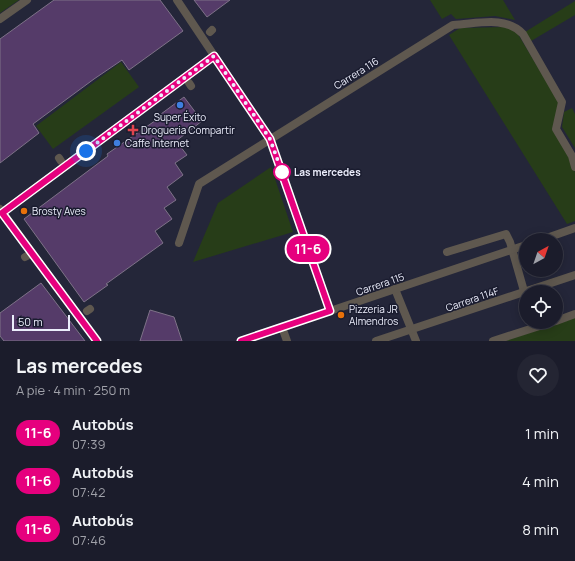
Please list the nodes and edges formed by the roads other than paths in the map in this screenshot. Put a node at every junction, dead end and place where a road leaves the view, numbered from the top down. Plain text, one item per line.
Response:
1 (27, 0) edge
2 (177, 0) edge
3 (0, 19) edge
4 (214, 56) junction
5 (270, 139) junction
6 (575, 167) edge
7 (1, 212) edge
8 (575, 228) edge
9 (561, 233) edge
10 (179, 243) dead end
11 (519, 248) edge
12 (512, 250) junction
13 (447, 252) dead end
14 (575, 275) edge
15 (522, 285) edge
16 (550, 285) edge
17 (395, 289) junction
18 (519, 297) edge
19 (330, 311) junction
20 (575, 314) edge
21 (563, 318) edge
22 (282, 327) junction
23 (524, 329) edge
24 (412, 330) junction
25 (97, 341) edge
26 (241, 341) edge
27 (287, 341) edge
28 (376, 341) edge
29 (416, 341) edge
30 (493, 341) edge

1 - 3 street
2 - 4 street
4 - 5 street
4 - 7 street
5 - 6 street, Carrera 116
5 - 10 street, Carrera 116
5 - 19 street
7 - 25 street
8 - 9 street
11 - 12 street, Carrera 115
12 - 13 street
12 - 15 street
12 - 17 street, Carrera 115
14 - 16 street, Carrera 114F
17 - 19 street, Carrera 115
17 - 24 street
18 - 24 street, Carrera 114F
19 - 22 street, Carrera 115
20 - 21 street
22 - 26 street, Carrera 115
22 - 27 street
23 - 30 street
24 - 28 street, Carrera 114F
24 - 29 street

